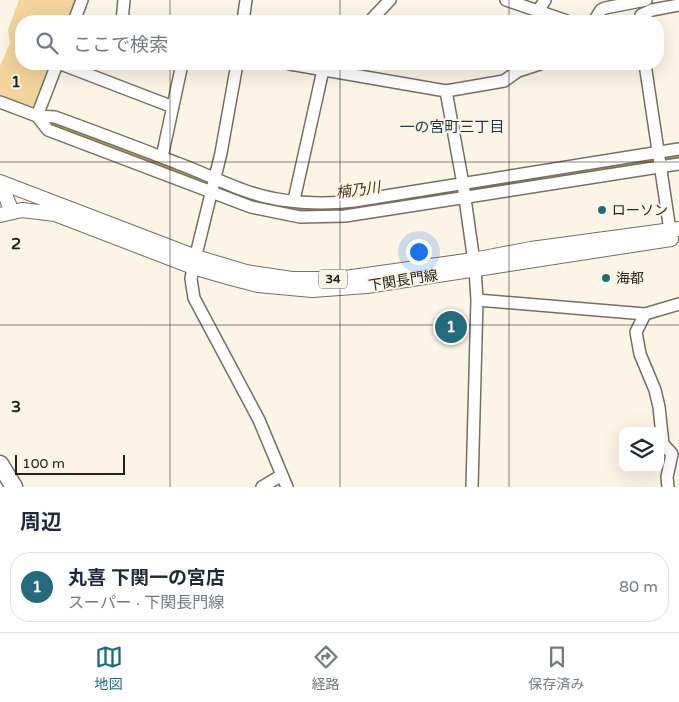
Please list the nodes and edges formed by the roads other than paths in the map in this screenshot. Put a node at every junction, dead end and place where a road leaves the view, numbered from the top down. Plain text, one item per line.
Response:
1 (82, 0) edge
2 (124, 0) edge
3 (246, 0) edge
4 (390, 0) edge
5 (506, 0) edge
6 (545, 0) edge
7 (646, 0) edge
8 (674, 4) edge
9 (538, 11) junction
10 (76, 15) edge
11 (123, 15) edge
12 (244, 15) edge
13 (376, 15) edge
14 (550, 15) edge
15 (598, 15) edge
16 (641, 15) edge
17 (55, 70) edge
18 (77, 70) edge
19 (181, 70) edge
20 (236, 70) edge
21 (325, 70) edge
22 (341, 70) edge
23 (521, 70) edge
24 (646, 70) edge
25 (446, 91) junction
26 (0, 102) edge
27 (173, 107) junction
28 (36, 116) junction
29 (679, 149) edge
30 (162, 157) junction
31 (659, 160) junction
32 (679, 164) edge
33 (0, 182) edge
34 (213, 185) junction
35 (464, 191) junction
36 (0, 192) edge
37 (294, 200) junction
38 (4, 214) edge
39 (675, 234) edge
40 (194, 262) junction
41 (474, 264) junction
42 (477, 300) junction
43 (679, 304) edge
44 (645, 314) junction
45 (0, 464) edge
46 (282, 475) junction
47 (0, 480) edge
48 (5, 487) edge
49 (14, 487) edge
50 (262, 487) edge
51 (287, 487) edge
52 (472, 487) edge
53 (668, 487) edge

1 - 10 street
2 - 11 street
3 - 12 street
4 - 13 street
5 - 9 street
6 - 9 street
7 - 15 street
8 - 16 street
9 - 14 street
17 - 28 street
18 - 27 street
19 - 27 street
20 - 34 street
21 - 37 street
22 - 25 street
23 - 25 street
24 - 31 street
25 - 35 street
26 - 28 street
27 - 30 street
28 - 30 street
28 - 34 street
29 - 31 street
30 - 34 street
31 - 32 street
31 - 35 street
31 - 39 street
33 - 40 main road, 下関長門線 / 34
34 - 35 street
34 - 37 street
34 - 40 street
35 - 37 street
35 - 41 street
36 - 38 main road, 下関長門線 / 34
38 - 40 main road, 下関長門線 / 34
39 - 41 main road, 下関長門線 / 34
40 - 41 main road, 下関長門線 / 34
40 - 46 street
41 - 42 street
42 - 44 street
42 - 52 street
43 - 44 street
44 - 53 street
45 - 49 highway
46 - 50 street
46 - 51 street
47 - 48 highway

